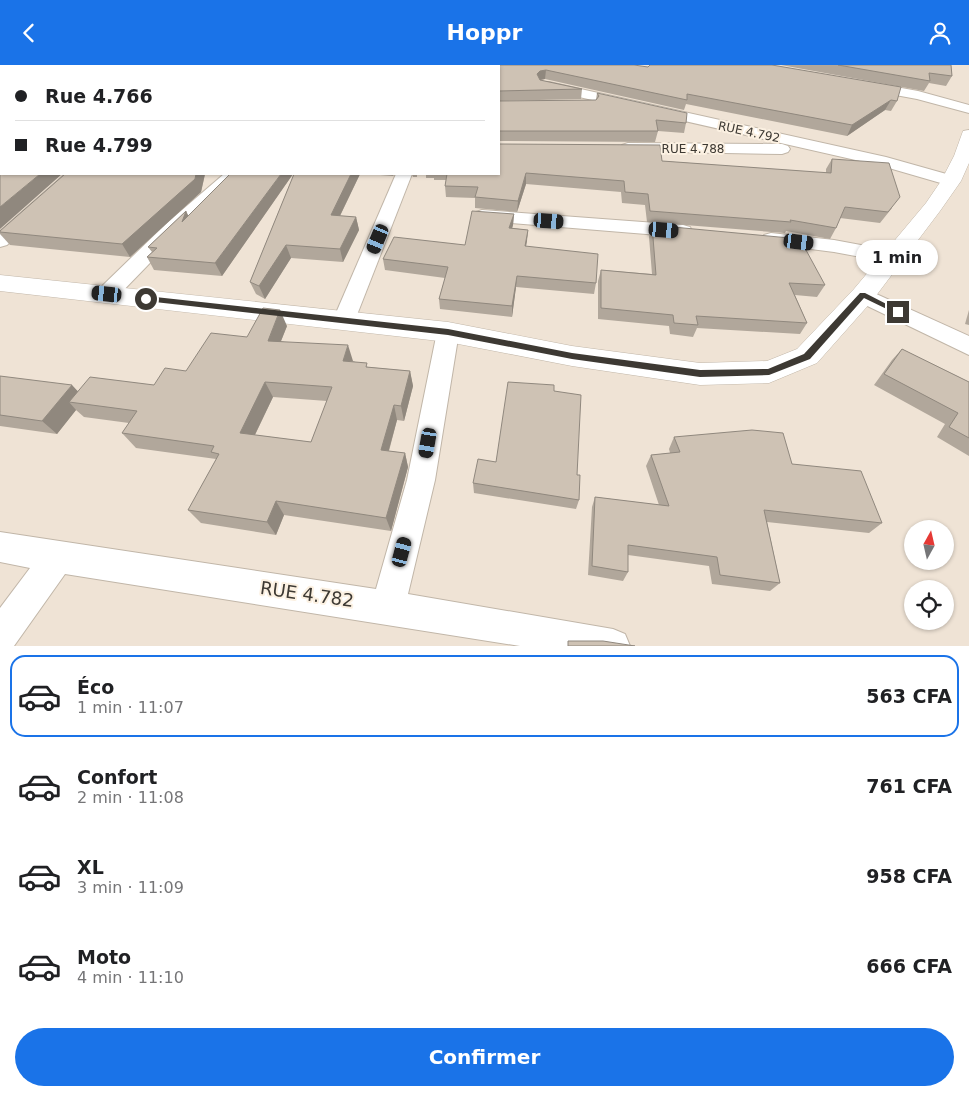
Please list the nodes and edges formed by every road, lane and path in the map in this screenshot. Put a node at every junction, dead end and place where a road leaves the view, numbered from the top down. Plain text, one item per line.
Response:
1 (852, 83) edge
2 (545, 85) edge
3 (569, 105) edge
4 (628, 105) junction
5 (969, 109) edge
6 (613, 148) edge
7 (827, 149) junction
8 (967, 149) edge
9 (74, 175) edge
10 (233, 175) edge
11 (404, 175) edge
12 (952, 181) junction
13 (472, 215) edge
14 (704, 233) edge
15 (752, 237) edge
16 (0, 241) edge
17 (893, 257) junction
18 (0, 283) edge
19 (107, 294) junction
20 (863, 295) junction
21 (344, 320) junction
22 (448, 332) junction
23 (969, 346) edge
24 (0, 547) edge
25 (58, 557) junction
26 (388, 606) junction
27 (0, 636) edge
28 (613, 646) edge

1 - 5 street
2 - 4 street, RUE 4.792
3 - 4 street
4 - 7 street, RUE 4.792
6 - 7 street, RUE 4.788
7 - 12 street, RUE 4.792
8 - 12 street
9 - 16 street
10 - 19 street
11 - 21 street
12 - 17 street
13 - 14 street
15 - 17 street
17 - 20 street
18 - 19 street
19 - 21 street
20 - 22 street
20 - 23 street
21 - 22 street
22 - 26 street
24 - 25 street, RUE 4.782
25 - 26 street, RUE 4.782
25 - 27 street
26 - 28 street, RUE 4.782

